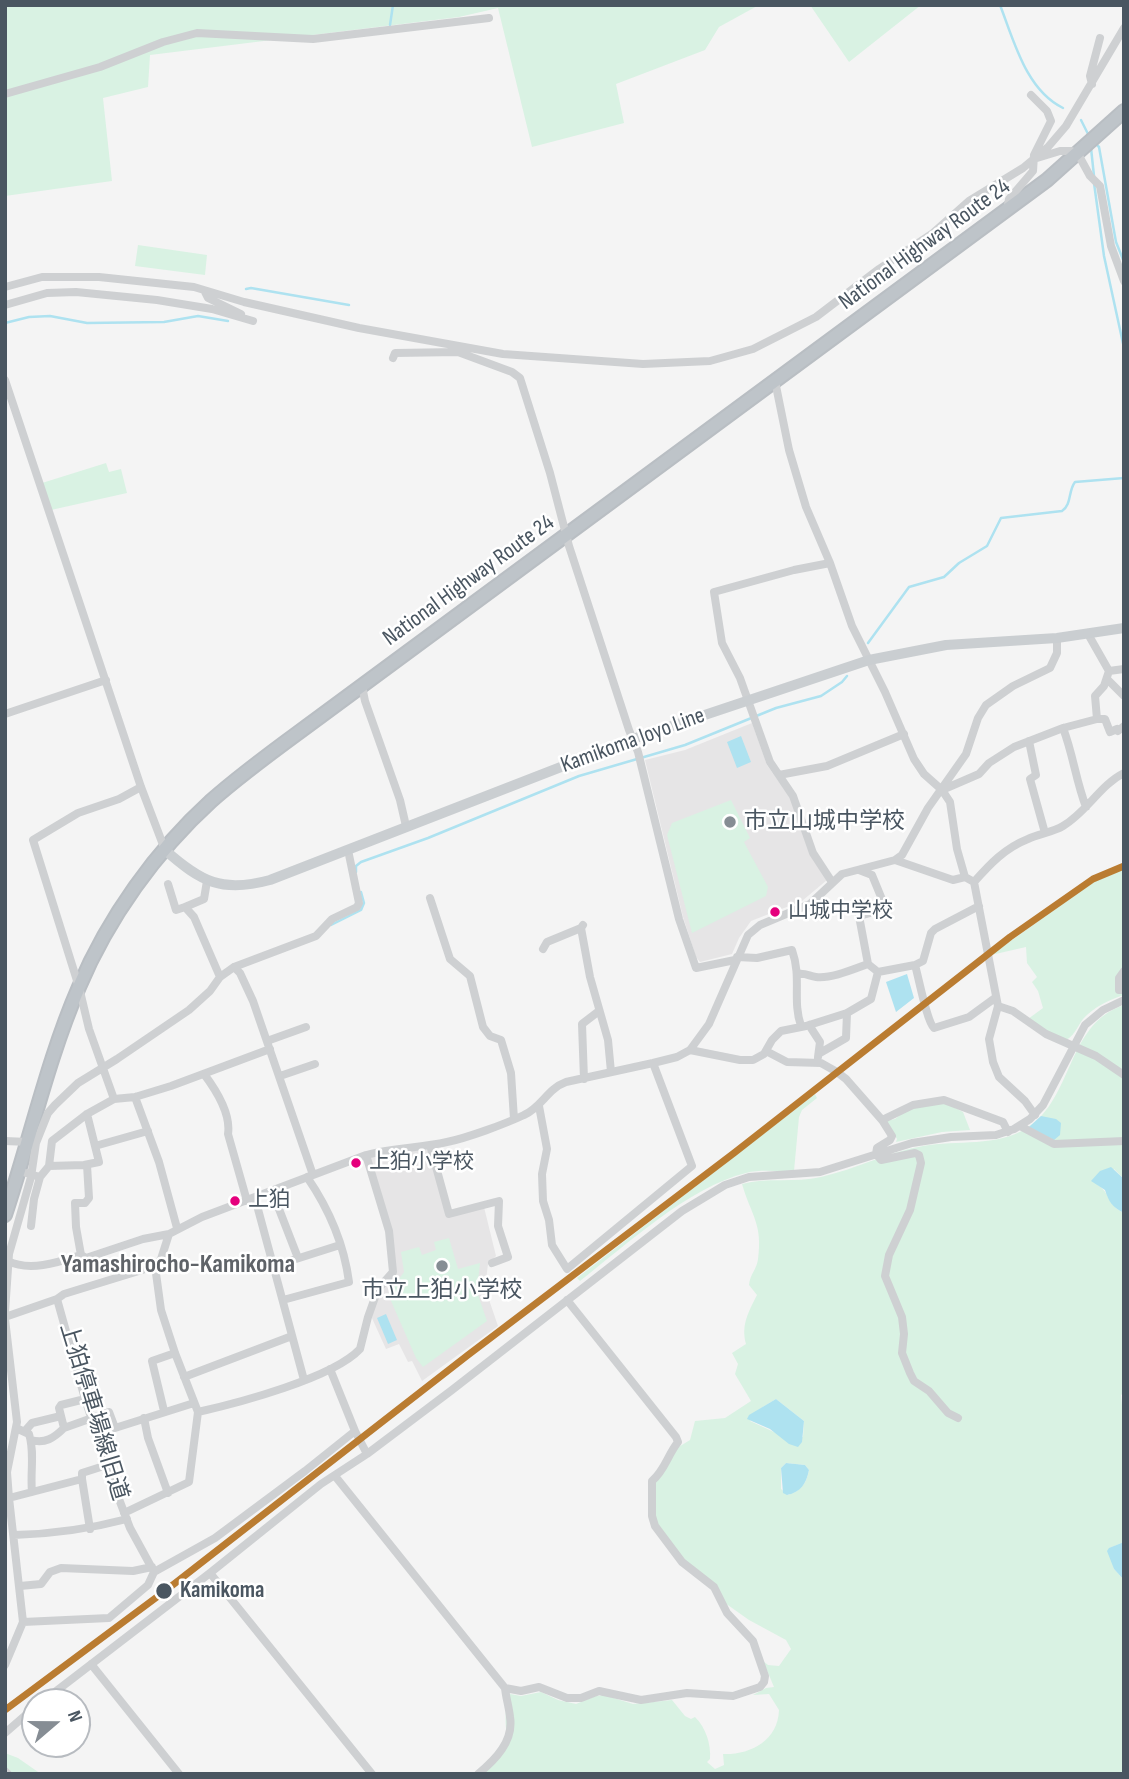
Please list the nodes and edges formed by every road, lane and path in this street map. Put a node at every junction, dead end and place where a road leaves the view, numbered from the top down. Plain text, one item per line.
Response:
1 (489, 18) dead end
2 (1124, 28) edge
3 (1100, 38) dead end
4 (1092, 84) junction
5 (5, 94) edge
6 (1031, 94) dead end
7 (1124, 111) edge
8 (1081, 151) junction
9 (1034, 159) junction
10 (1007, 210) junction
11 (1124, 281) edge
12 (5, 287) edge
13 (204, 292) junction
14 (5, 305) edge
15 (458, 350) junction
16 (393, 358) dead end
17 (5, 380) edge
18 (775, 381) junction
19 (567, 535) junction
20 (830, 563) junction
21 (1124, 628) edge
22 (1088, 634) junction
23 (1057, 638) junction
24 (869, 660) junction
25 (1124, 669) edge
26 (1108, 675) junction
27 (106, 680) junction
28 (362, 686) junction
29 (1124, 696) edge
30 (748, 700) junction
31 (5, 714) edge
32 (1097, 719) junction
33 (1124, 726) edge
34 (1063, 727) junction
35 (904, 734) junction
36 (633, 739) junction
37 (1029, 741) junction
38 (1124, 773) edge
39 (779, 775) junction
40 (141, 787) junction
41 (942, 790) junction
42 (1086, 807) junction
43 (406, 826) junction
44 (1045, 833) junction
45 (165, 850) junction
46 (348, 850) junction
47 (895, 860) junction
48 (859, 870) junction
49 (965, 877) junction
50 (207, 881) junction
51 (832, 882) junction
52 (974, 882) junction
53 (168, 884) dead end
54 (430, 898) dead end
55 (979, 906) junction
56 (185, 907) junction
57 (543, 949) dead end
58 (736, 959) junction
59 (868, 964) junction
60 (915, 965) junction
61 (234, 967) junction
62 (1124, 971) edge
63 (878, 972) junction
64 (799, 974) junction
65 (220, 977) junction
66 (79, 986) junction
67 (1124, 990) edge
68 (1124, 1000) edge
69 (997, 1002) junction
70 (598, 1011) junction
71 (847, 1013) junction
72 (805, 1026) junction
73 (306, 1027) dead end
74 (269, 1045) junction
75 (1073, 1047) junction
76 (690, 1050) junction
77 (766, 1051) junction
78 (820, 1054) junction
79 (653, 1063) junction
80 (816, 1063) junction
81 (315, 1064) dead end
82 (103, 1068) junction
83 (611, 1072) junction
84 (204, 1074) junction
85 (1124, 1075) edge
86 (280, 1076) junction
87 (584, 1079) junction
88 (135, 1097) junction
89 (114, 1099) junction
90 (539, 1106) junction
91 (87, 1114) junction
92 (1035, 1115) junction
93 (514, 1119) junction
94 (882, 1120) junction
95 (1020, 1126) junction
96 (148, 1131) junction
97 (1008, 1132) junction
98 (5, 1141) edge
99 (1124, 1141) edge
100 (28, 1142) junction
101 (430, 1145) junction
102 (95, 1146) junction
103 (876, 1154) junction
104 (366, 1155) junction
105 (87, 1165) junction
106 (49, 1166) junction
107 (25, 1173) junction
108 (310, 1176) junction
109 (40, 1177) junction
110 (272, 1191) junction
111 (251, 1199) junction
112 (5, 1215) edge
113 (31, 1226) dead end
114 (173, 1231) junction
115 (340, 1245) junction
116 (81, 1255) junction
117 (298, 1258) junction
118 (8, 1261) junction
119 (492, 1263) dead end
120 (155, 1266) junction
121 (274, 1266) junction
122 (57, 1299) junction
123 (283, 1300) junction
124 (567, 1300) junction
125 (5, 1312) edge
126 (5, 1318) edge
127 (292, 1336) junction
128 (175, 1353) junction
129 (330, 1369) junction
130 (184, 1377) junction
131 (304, 1380) junction
132 (85, 1399) junction
133 (196, 1407) junction
134 (164, 1411) junction
135 (61, 1416) junction
136 (144, 1418) junction
137 (958, 1418) dead end
138 (91, 1420) junction
139 (64, 1428) junction
140 (20, 1429) junction
141 (355, 1431) junction
142 (31, 1440) junction
143 (367, 1454) junction
144 (107, 1465) junction
145 (335, 1476) junction
146 (82, 1479) junction
147 (32, 1492) junction
148 (168, 1493) junction
149 (9, 1498) junction
150 (125, 1516) junction
151 (90, 1529) junction
152 (14, 1535) junction
153 (16, 1556) junction
154 (5, 1559) edge
155 (153, 1570) junction
156 (211, 1573) junction
157 (20, 1586) junction
158 (23, 1622) junction
159 (90, 1664) junction
160 (5, 1665) edge
161 (60, 1688) edge
162 (505, 1688) junction
163 (21, 1719) edge
164 (5, 1733) edge
165 (179, 1774) edge
166 (372, 1774) edge
167 (478, 1774) edge

1 - 5 street
2 - 4 street
3 - 4 street
4 - 9 street
6 - 9 street
7 - 8 highway, National Highway Route 24
8 - 9 street
8 - 10 highway, National Highway Route 24
8 - 11 street
9 - 10 street
9 - 15 street
10 - 18 highway, National Highway Route 24
12 - 13 street
13 - 14 street
13 - 15 street
15 - 16 street
15 - 19 street
17 - 27 street
18 - 19 highway, National Highway Route 24
18 - 20 street
19 - 28 highway, National Highway Route 24
19 - 36 street
20 - 24 street
20 - 30 street
21 - 22 main road, Kamikoma Joyo Line
22 - 23 main road, Kamikoma Joyo Line
22 - 26 street
23 - 24 main road, Kamikoma Joyo Line
23 - 41 street
24 - 30 main road, Kamikoma Joyo Line
24 - 35 street
25 - 26 street
26 - 29 street
26 - 32 street
27 - 31 street
27 - 40 street
28 - 43 street
28 - 45 highway, National Highway Route 24
30 - 36 main road, Kamikoma Joyo Line
30 - 39 street
32 - 33 street
32 - 34 street
34 - 37 street
34 - 42 street
35 - 39 street
35 - 41 street
36 - 43 main road, Kamikoma Joyo Line
36 - 58 street
37 - 41 street
37 - 44 street
38 - 42 street
39 - 51 street
40 - 45 street
40 - 66 street
41 - 47 street
41 - 49 street
42 - 44 street
43 - 46 main road, Kamikoma Joyo Line
44 - 52 street
45 - 50 main road, Kamikoma Joyo Line
45 - 66 highway, National Highway Route 24
46 - 50 main road, Kamikoma Joyo Line
46 - 61 street
47 - 48 street
47 - 49 street
48 - 51 street
48 - 59 street
49 - 52 street
50 - 56 street
51 - 58 street
52 - 55 street
53 - 56 street
54 - 93 street
55 - 60 street
55 - 69 street
56 - 65 street
57 - 70 street
58 - 64 street
58 - 76 street
59 - 63 street
59 - 64 street
60 - 63 street
60 - 69 street
61 - 65 street
61 - 74 street
62 - 67 street
63 - 71 street
64 - 72 street
65 - 82 street
66 - 82 street
66 - 100 highway, National Highway Route 24
68 - 75 street
69 - 75 street
69 - 92 street
70 - 83 street
70 - 87 street
71 - 72 street
71 - 78 street
72 - 77 street
72 - 78 street
73 - 74 street
74 - 84 street
74 - 86 street
75 - 85 street
75 - 92 street
76 - 77 street
76 - 79 street
77 - 80 street
78 - 80 street
79 - 83 street
79 - 90 street
80 - 94 street
81 - 86 street
82 - 89 street
82 - 107 street
83 - 87 street
84 - 88 street
84 - 111 street
86 - 108 street
87 - 90 street
88 - 89 street
88 - 96 street
89 - 91 street
90 - 93 street
91 - 102 street
91 - 106 street
92 - 95 street
93 - 101 street
94 - 97 street
94 - 103 street
95 - 97 street
95 - 99 street
96 - 102 street
96 - 114 street
97 - 103 street
98 - 100 street
100 - 107 highway, National Highway Route 24
101 - 104 street
101 - 119 street
102 - 105 street
103 - 124 street
103 - 137 street
104 - 108 street
104 - 129 street
105 - 106 street
105 - 116 street
106 - 109 street
107 - 109 street
107 - 112 highway, National Highway Route 24
107 - 118 street
108 - 110 street
108 - 115 street
109 - 113 street
110 - 111 street
110 - 117 street
111 - 114 street
111 - 121 street
114 - 116 street
114 - 120 street
115 - 117 street
115 - 123 street
116 - 118 street
117 - 121 street
118 - 125 street
120 - 122 street
120 - 128 street
121 - 123 street
122 - 126 street, 上狛停車場線旧道
122 - 132 street, 上狛停車場線旧道
123 - 127 street
124 - 143 street
124 - 162 street
126 - 140 street
127 - 130 street
127 - 131 street
128 - 130 street
128 - 134 street
129 - 131 street
129 - 141 street
130 - 133 street
131 - 133 street
132 - 135 street
132 - 138 street, 上狛停車場線旧道
133 - 134 street
133 - 148 street
134 - 136 street
135 - 139 street
135 - 140 street
136 - 138 street
136 - 148 street
138 - 139 street
138 - 144 street, 上狛停車場線旧道
139 - 142 street
140 - 142 street
140 - 149 street
141 - 143 street
141 - 155 street
142 - 147 street
143 - 145 street
144 - 146 street
144 - 150 street, 上狛停車場線旧道
145 - 156 street
145 - 162 street
146 - 147 street
146 - 151 street
147 - 149 street
148 - 150 street
149 - 152 street
150 - 151 street
150 - 155 street, 上狛停車場線旧道
151 - 152 street
152 - 153 street
153 - 154 street
153 - 157 street
155 - 157 street
155 - 158 street
156 - 159 street
156 - 166 street
157 - 158 street
158 - 160 street
159 - 161 street
159 - 165 street
162 - 167 street
163 - 164 street

